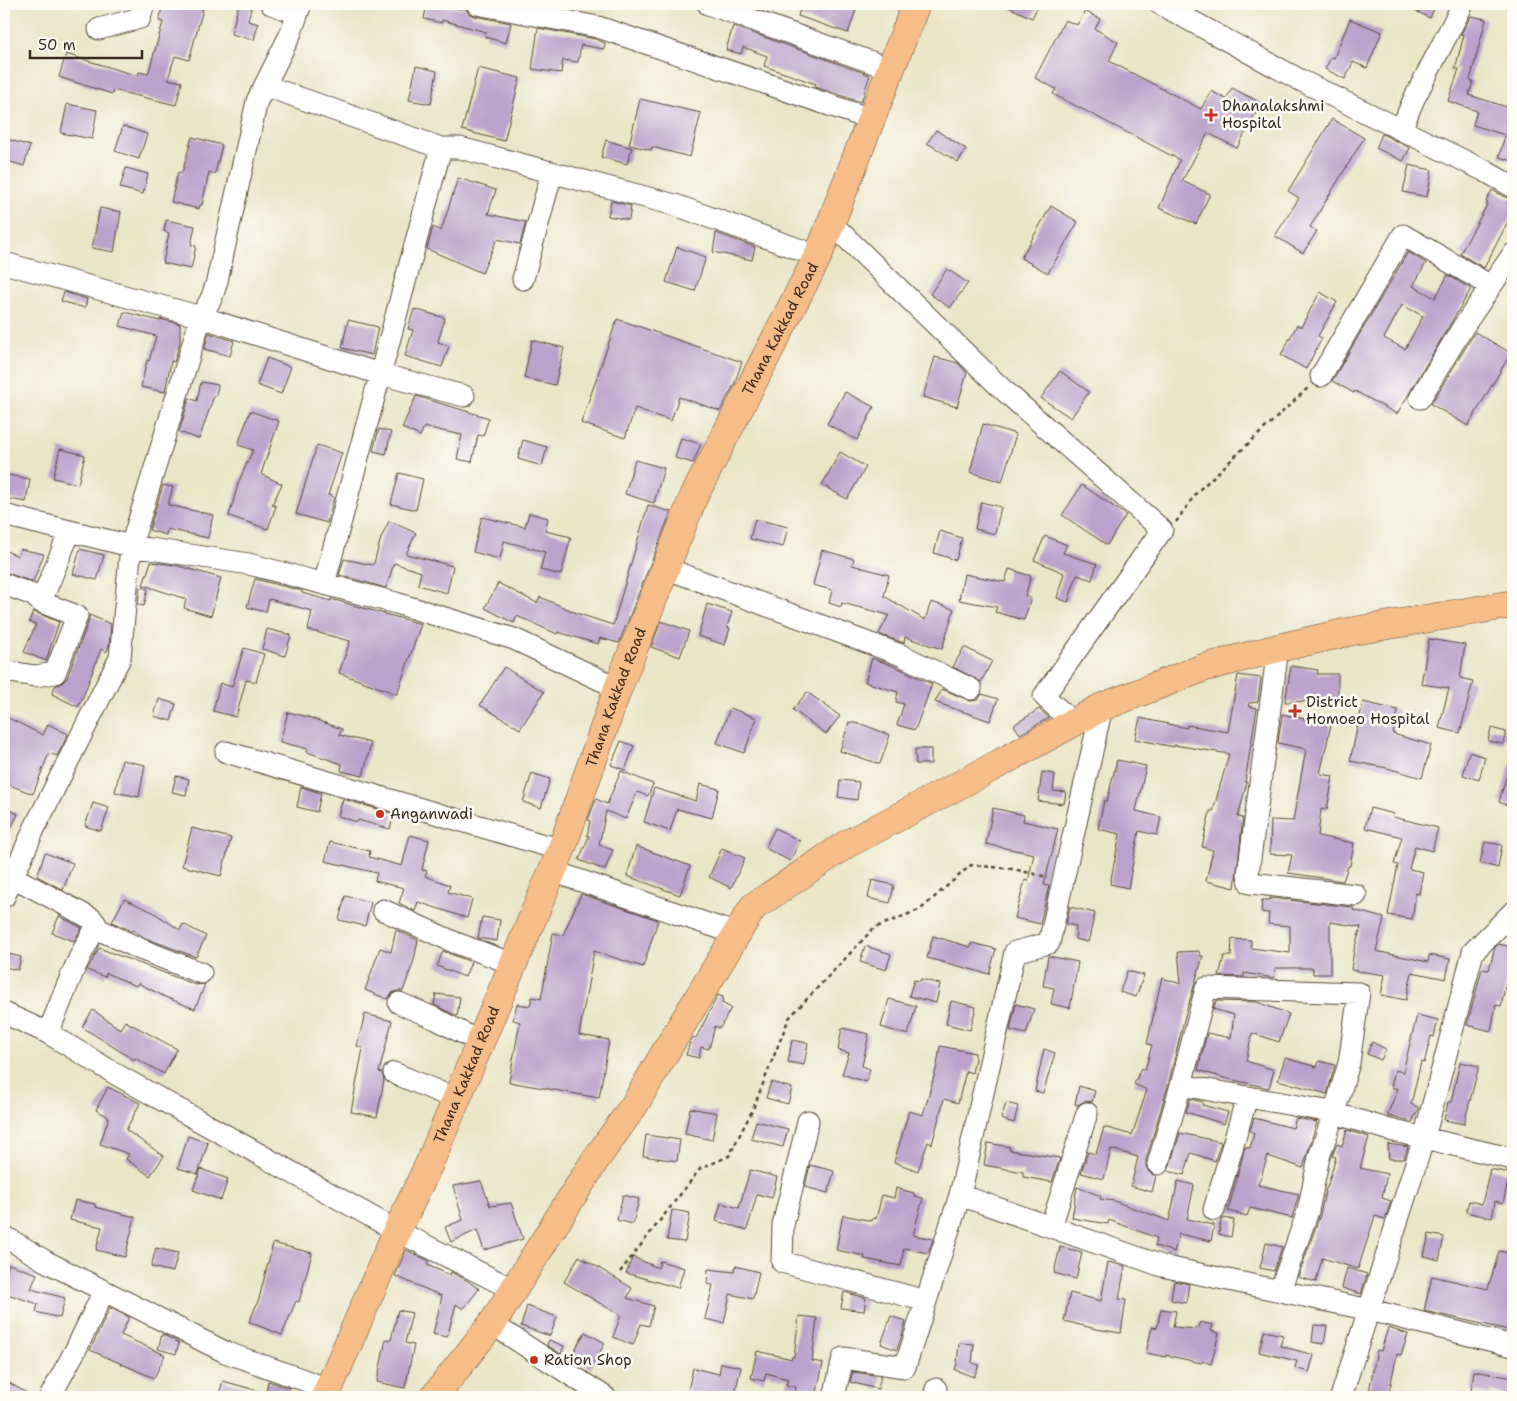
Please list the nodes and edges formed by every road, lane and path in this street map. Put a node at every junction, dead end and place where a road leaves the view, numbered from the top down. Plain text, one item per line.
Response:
1 (144, 4) edge
2 (271, 4) edge
3 (477, 4) edge
4 (708, 4) edge
5 (916, 4) edge
6 (1160, 4) edge
7 (1463, 4) edge
8 (299, 9) edge
9 (99, 29) dead end
10 (890, 69) junction
11 (266, 86) junction
12 (871, 119) junction
13 (1401, 130) junction
14 (441, 148) junction
15 (552, 172) junction
16 (1513, 187) edge
17 (830, 223) junction
18 (1513, 254) edge
19 (818, 256) junction
20 (4, 263) edge
21 (523, 279) dead end
22 (1491, 286) junction
23 (201, 317) junction
24 (380, 374) junction
25 (1321, 376) dead end
26 (464, 396) dead end
27 (1420, 398) dead end
28 (4, 515) edge
29 (70, 531) junction
30 (131, 546) junction
31 (665, 568) junction
32 (4, 584) edge
33 (324, 584) junction
34 (41, 602) junction
35 (1513, 604) edge
36 (1278, 648) junction
37 (4, 671) edge
38 (618, 688) junction
39 (971, 689) dead end
40 (1102, 707) junction
41 (1073, 723) junction
42 (226, 752) dead end
43 (557, 859) junction
44 (13, 878) junction
45 (1064, 880) junction
46 (1356, 895) dead end
47 (4, 897) edge
48 (383, 910) dead end
49 (1513, 912) edge
50 (96, 928) junction
51 (737, 934) junction
52 (513, 964) junction
53 (201, 973) dead end
54 (399, 1003) dead end
55 (4, 1013) edge
56 (48, 1033) junction
57 (480, 1042) junction
58 (394, 1073) dead end
59 (1181, 1085) junction
60 (1247, 1097) junction
61 (456, 1099) junction
62 (1087, 1113) dead end
63 (1334, 1113) junction
64 (808, 1121) dead end
65 (1424, 1138) junction
66 (1513, 1159) edge
67 (1158, 1164) dead end
68 (960, 1195) junction
69 (1214, 1210) dead end
70 (1051, 1227) junction
71 (397, 1231) junction
72 (4, 1236) edge
73 (620, 1272) dead end
74 (514, 1290) junction
75 (104, 1291) junction
76 (1280, 1291) junction
77 (926, 1301) junction
78 (1370, 1310) junction
79 (492, 1324) junction
80 (1513, 1346) edge
81 (327, 1393) edge
82 (50, 1397) edge
83 (434, 1397) edge
84 (605, 1397) edge
85 (834, 1397) edge
86 (1341, 1397) edge

1 - 9 street
2 - 8 street
3 - 12 street
4 - 10 street
5 - 10 main road, Thana Kakkad Road
6 - 13 street
7 - 13 street
8 - 11 street
10 - 12 main road, Thana Kakkad Road
11 - 14 street
11 - 23 street
12 - 17 main road, Thana Kakkad Road
13 - 16 street
14 - 15 street
14 - 24 street
15 - 19 street
15 - 21 street
17 - 19 main road, Thana Kakkad Road
17 - 41 street
18 - 22 street
19 - 31 main road, Thana Kakkad Road
20 - 23 street
22 - 25 street
22 - 27 street
23 - 24 street
23 - 30 street
24 - 26 street
24 - 33 street
28 - 29 street
29 - 30 street
29 - 34 street
30 - 33 street
30 - 44 street
31 - 38 main road, Thana Kakkad Road
31 - 39 street
32 - 34 street
33 - 38 street
34 - 37 street
35 - 36 main road
36 - 40 main road
36 - 46 street
38 - 43 main road, Thana Kakkad Road
40 - 41 main road
40 - 45 street
41 - 51 main road
42 - 43 street
43 - 51 street
43 - 52 main road, Thana Kakkad Road
44 - 47 street
44 - 50 street
45 - 68 street
45 - 73 path
48 - 52 street
49 - 65 street
50 - 53 street
50 - 56 street
51 - 74 main road
52 - 57 main road, Thana Kakkad Road
54 - 57 street
55 - 56 street
56 - 71 street
57 - 61 main road, Thana Kakkad Road
58 - 61 street
59 - 60 street
59 - 63 street
59 - 67 street
60 - 63 street
60 - 69 street
61 - 71 main road, Thana Kakkad Road
62 - 70 street
63 - 65 street
63 - 76 street
64 - 77 street
65 - 66 street
65 - 78 street
68 - 70 street
68 - 77 street
70 - 76 street
71 - 74 street
71 - 81 main road, Thana Kakkad Road
72 - 75 street
74 - 79 main road
75 - 81 street
75 - 82 street
76 - 78 street
77 - 85 street
78 - 80 street
78 - 86 street
79 - 83 main road
79 - 84 street

